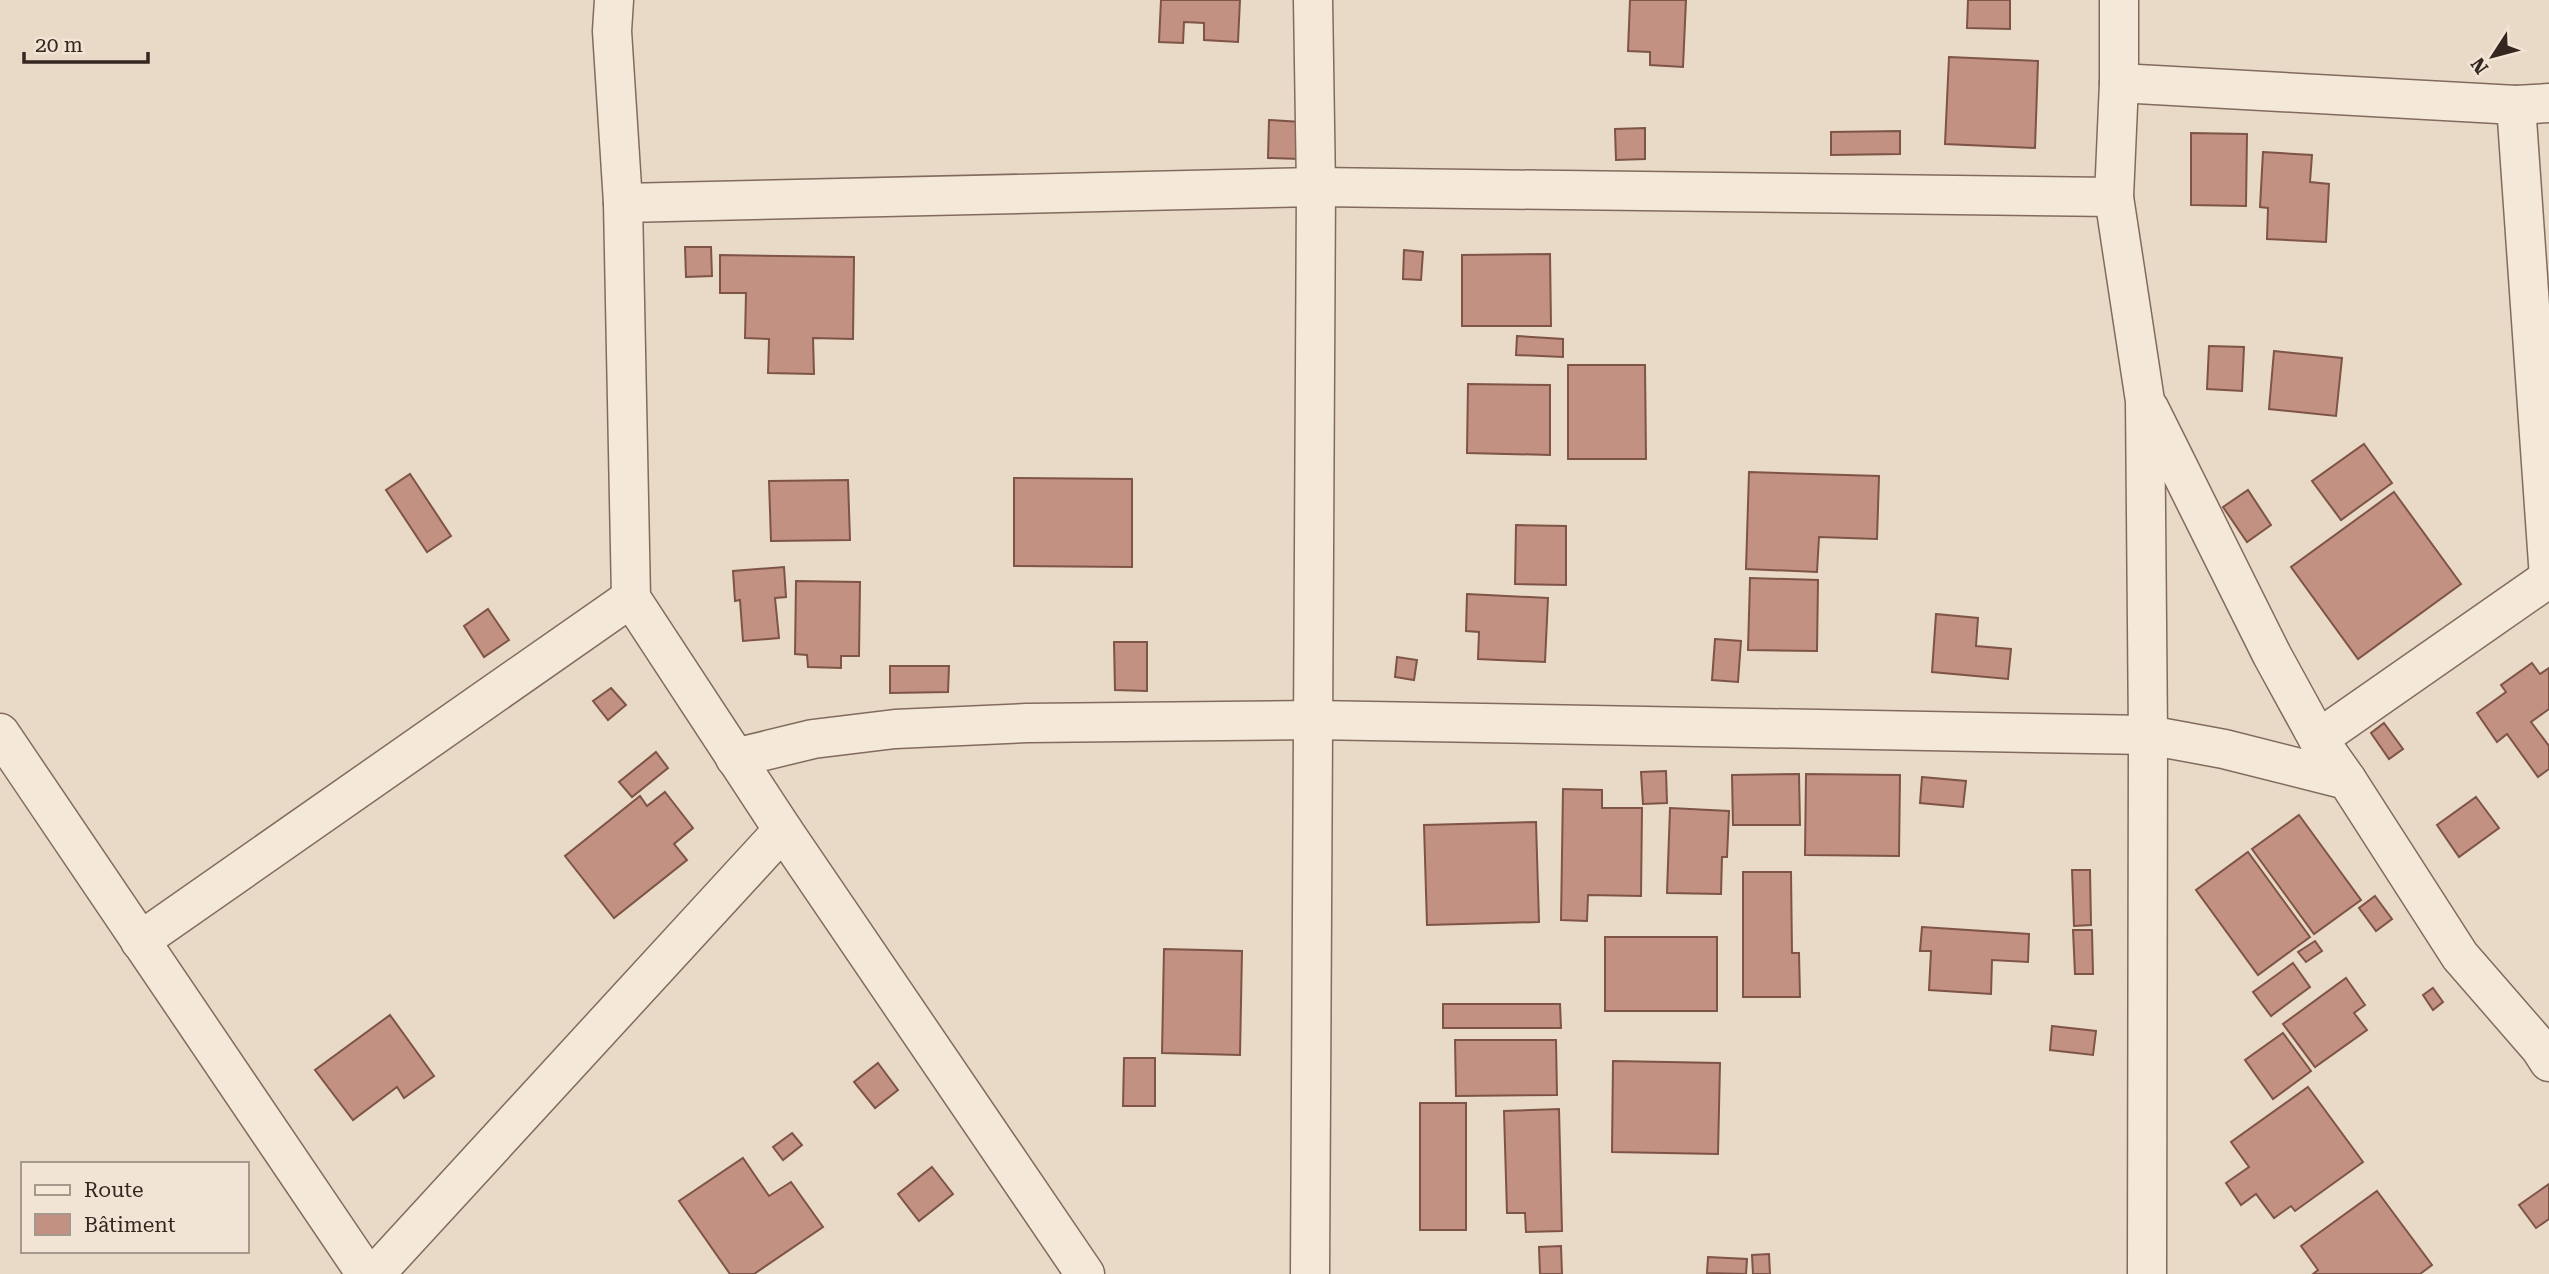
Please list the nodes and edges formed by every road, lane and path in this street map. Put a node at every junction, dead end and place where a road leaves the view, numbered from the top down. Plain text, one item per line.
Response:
1 (614, 0) edge
2 (1313, 0) edge
3 (2119, 0) edge
4 (2119, 83) junction
5 (2533, 104) edge
6 (1316, 187) junction
7 (2115, 197) junction
8 (623, 203) junction
9 (2145, 401) junction
10 (2549, 578) edge
11 (631, 598) junction
12 (1313, 720) junction
13 (0, 733) edge
14 (2147, 735) junction
15 (2318, 739) junction
16 (735, 758) junction
17 (2347, 780) junction
18 (783, 830) junction
19 (140, 941) junction
20 (2546, 1051) edge
21 (366, 1274) edge
22 (375, 1274) edge
23 (1085, 1274) edge
24 (1310, 1274) edge
25 (2147, 1274) edge

1 - 8 street
2 - 6 street
3 - 4 street
4 - 5 street
4 - 7 street
5 - 10 street
6 - 7 street
6 - 8 street
6 - 12 street
7 - 9 street
8 - 11 street
9 - 14 street
9 - 15 street
10 - 15 street
11 - 16 street
11 - 19 street
12 - 14 street
12 - 16 street
12 - 24 street
13 - 19 street
14 - 17 street
14 - 25 street
15 - 17 street
16 - 18 street
17 - 20 street
18 - 22 street
18 - 23 street
19 - 21 street

